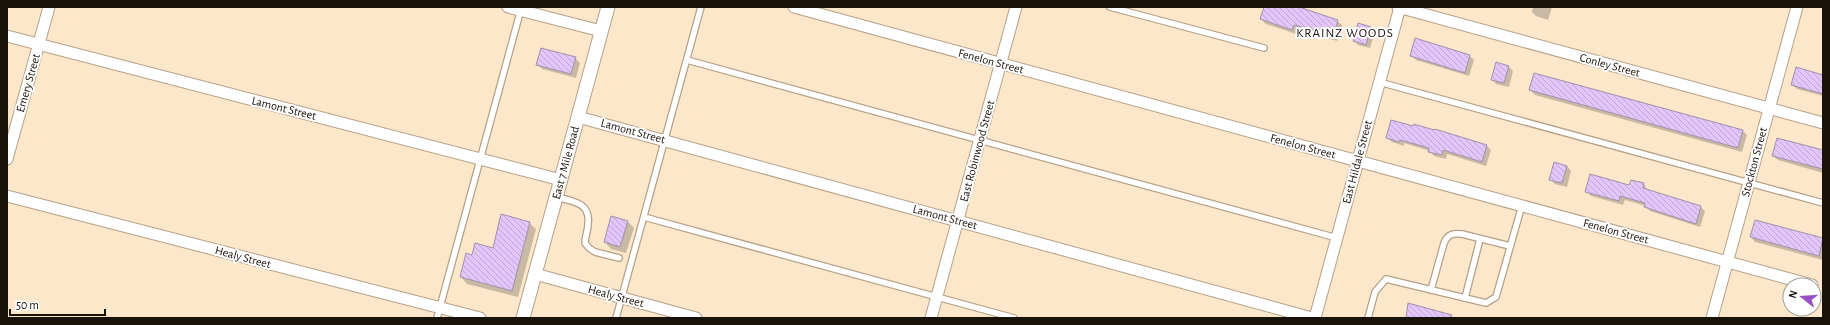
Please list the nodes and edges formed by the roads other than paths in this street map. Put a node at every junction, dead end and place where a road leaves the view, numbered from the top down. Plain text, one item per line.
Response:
1 (49, 7) edge
2 (508, 7) edge
3 (608, 7) edge
4 (701, 7) edge
5 (794, 7) edge
6 (1016, 7) edge
7 (1110, 7) edge
8 (1399, 7) edge
9 (1797, 7) edge
10 (521, 9) edge
11 (602, 31) junction
12 (7, 36) edge
13 (39, 45) junction
14 (1264, 48) dead end
15 (687, 60) junction
16 (1001, 63) junction
17 (1379, 82) junction
18 (1769, 108) junction
19 (578, 117) junction
20 (1823, 123) edge
21 (665, 140) junction
22 (980, 140) junction
23 (7, 159) edge
24 (480, 159) junction
25 (1358, 161) junction
26 (561, 180) junction
27 (1748, 183) junction
28 (7, 196) edge
29 (556, 197) junction
30 (1823, 203) edge
31 (1522, 206) junction
32 (644, 217) junction
33 (958, 221) junction
34 (1337, 238) junction
35 (1480, 239) junction
36 (1510, 246) junction
37 (619, 258) dead end
38 (1727, 262) junction
39 (535, 274) junction
40 (1783, 277) edge
41 (1431, 290) junction
42 (621, 297) junction
43 (937, 297) junction
44 (1465, 298) junction
45 (439, 313) edge
46 (480, 318) edge
47 (523, 318) edge
48 (616, 318) edge
49 (696, 318) edge
50 (931, 318) edge
51 (1014, 318) edge
52 (1312, 318) edge
53 (1315, 318) edge
54 (1368, 318) edge
55 (1712, 318) edge

1 - 13 street, Emery Street
2 - 10 street
3 - 11 street, East 7 Mile Road
4 - 15 lane
5 - 16 street, Fenelon Street
6 - 16 street, East Robinwood Street
7 - 14 lane
8 - 17 street, East Hildale Street
8 - 18 street, Conley Street
9 - 18 street, Stockton Street
10 - 11 street
10 - 24 lane
11 - 19 street, East 7 Mile Road
12 - 13 street, Lamont Street
13 - 23 street, Emery Street
13 - 24 street, Lamont Street
15 - 21 lane
15 - 22 lane
16 - 22 street, East Robinwood Street
16 - 25 street, Fenelon Street
17 - 25 street, East Hildale Street
17 - 27 lane
18 - 20 street, Conley Street
18 - 27 street, Stockton Street
19 - 21 street, Lamont Street
19 - 26 street, East 7 Mile Road
21 - 32 lane
21 - 33 street, Lamont Street
22 - 33 street, East Robinwood Street
22 - 34 lane
24 - 26 street, Lamont Street
24 - 45 lane
25 - 31 street, Fenelon Street
25 - 34 street, East Hildale Street
26 - 29 street, East 7 Mile Road
27 - 30 lane
27 - 38 street, Stockton Street
28 - 45 street, Healy Street
29 - 37 lane
29 - 39 street, East 7 Mile Road
31 - 36 lane
31 - 38 street, Fenelon Street
32 - 42 lane
32 - 43 lane
33 - 43 street, East Robinwood Street
33 - 52 street, Lamont Street
34 - 53 street, East Hildale Street
35 - 36 lane
35 - 41 lane
35 - 44 lane
36 - 44 lane
38 - 40 street, Fenelon Street
38 - 55 street, Stockton Street
39 - 42 street, Healy Street
39 - 47 street, East 7 Mile Road
41 - 44 lane
41 - 54 lane
42 - 48 lane
42 - 49 street, Healy Street
43 - 50 street, East Robinwood Street
43 - 51 lane
45 - 46 street, Healy Street

